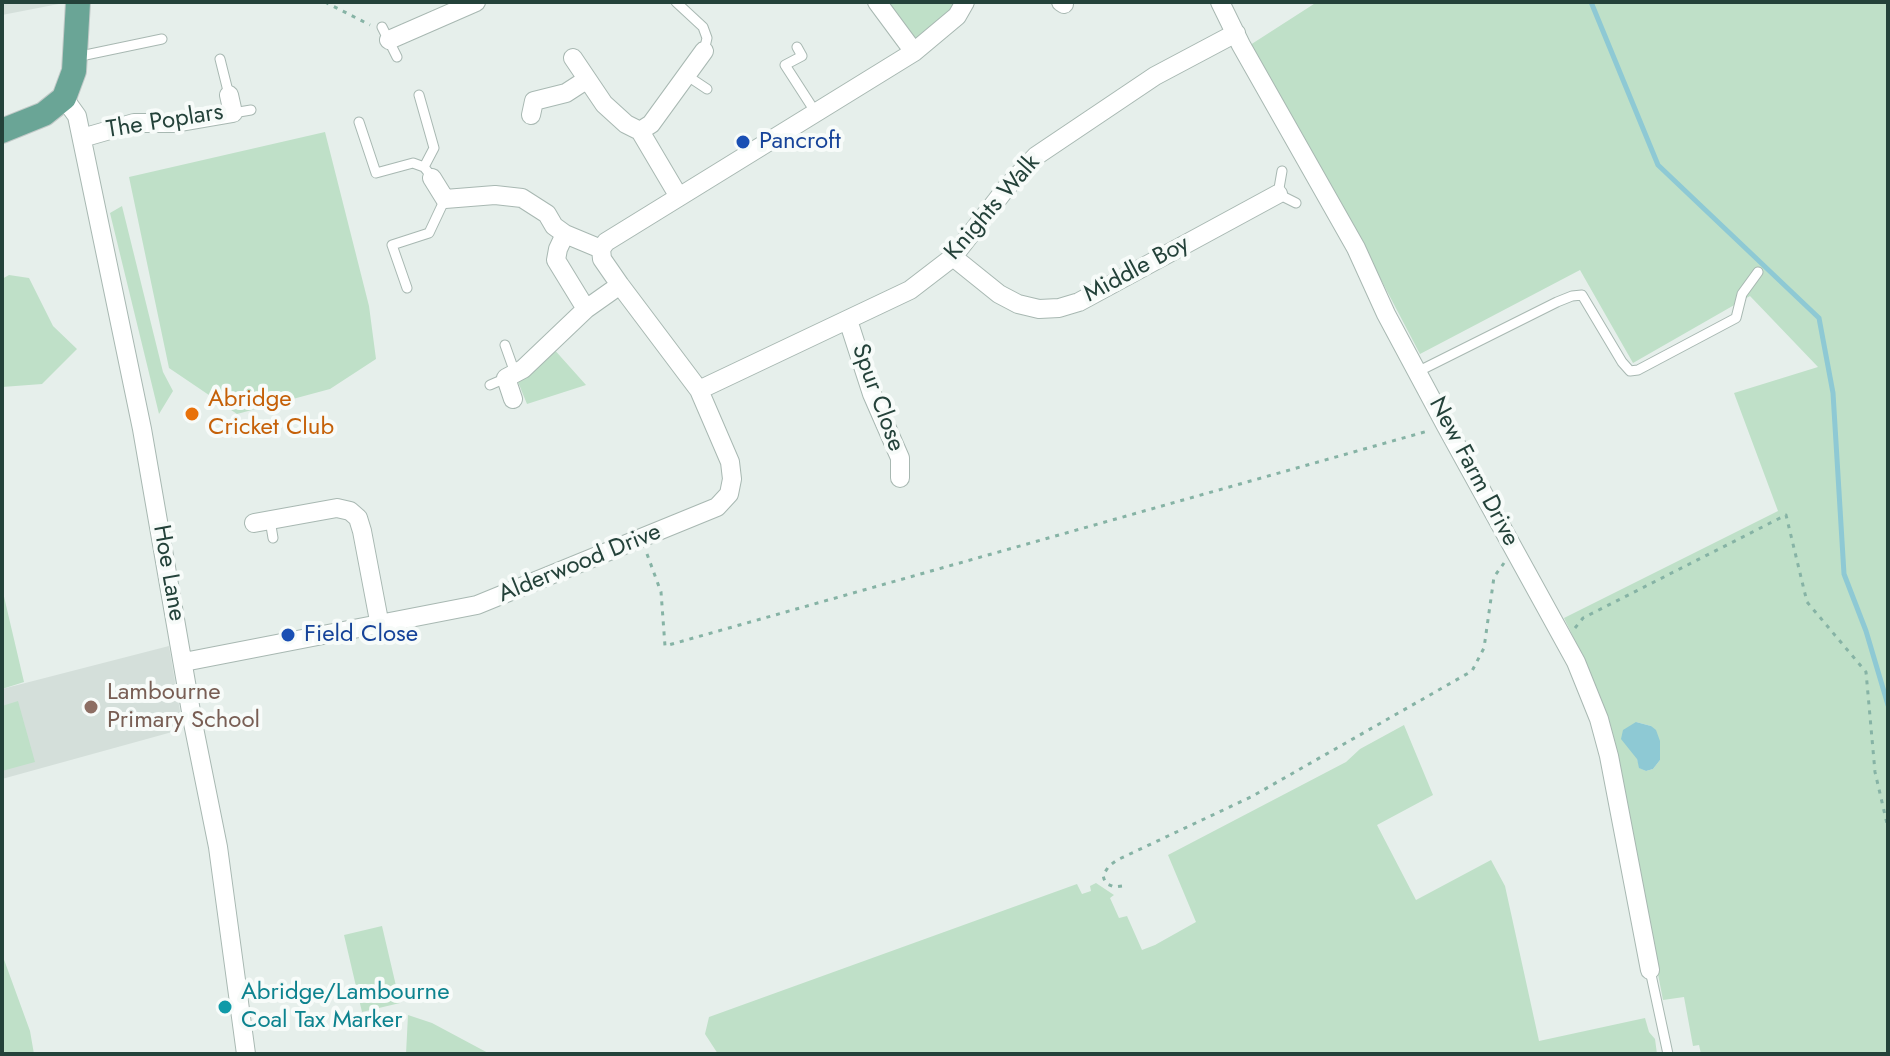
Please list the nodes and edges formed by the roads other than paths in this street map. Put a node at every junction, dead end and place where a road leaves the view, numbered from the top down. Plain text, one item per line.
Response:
1 (78, 2) edge
2 (476, 2) edge
3 (676, 2) edge
4 (877, 2) edge
5 (965, 2) edge
6 (1220, 2) edge
7 (1236, 33) junction
8 (162, 39) dead end
9 (389, 41) road end
10 (797, 47) dead end
11 (704, 51) joint
12 (914, 52) junction
13 (76, 57) junction
14 (573, 58) dead end
15 (220, 59) dead end
16 (686, 75) junction
17 (586, 80) junction
18 (707, 89) dead end
19 (419, 95) dead end
20 (64, 98) junction
21 (238, 106) joint
22 (816, 113) junction
23 (531, 115) dead end
24 (359, 122) dead end
25 (2, 131) edge
26 (640, 131) junction
27 (82, 138) junction
28 (1282, 171) dead end
29 (428, 173) junction
30 (1278, 194) junction
31 (679, 197) junction
32 (445, 199) junction
33 (1296, 203) dead end
34 (565, 234) junction
35 (601, 249) junction
36 (953, 257) junction
37 (1758, 272) dead end
38 (620, 285) junction
39 (407, 288) dead end
40 (586, 309) junction
41 (848, 320) junction
42 (505, 345) dead end
43 (1419, 371) junction
44 (504, 379) junction
45 (699, 390) junction
46 (513, 399) dead end
47 (900, 478) dead end
48 (266, 527) dead end
49 (380, 626) junction
50 (184, 662) junction
51 (1650, 970) joint
52 (246, 1054) edge
53 (1668, 1054) edge

1 - 13 main road
2 - 9 street
3 - 11 lane
4 - 12 street
5 - 12 street
6 - 7 street, New Farm Drive
7 - 36 street, Knights Walk
7 - 43 street, New Farm Drive
8 - 13 lane
10 - 22 lane
11 - 16 street
12 - 22 street
13 - 20 main road
14 - 17 street
15 - 21 lane
16 - 18 lane
16 - 26 street
17 - 23 street
17 - 26 street
19 - 29 lane
20 - 25 main road
20 - 27 street, Hoe Lane
21 - 27 street, The Poplars
22 - 31 street
24 - 29 lane
26 - 31 street
27 - 50 street, Hoe Lane
28 - 30 lane
29 - 32 street
30 - 33 lane
30 - 36 street, Middle Boy
31 - 35 street
32 - 34 street
32 - 39 lane
34 - 35 street
34 - 40 street
35 - 38 street, Alderwood Drive
36 - 41 street, Knights Walk
37 - 43 lane
38 - 40 street
38 - 45 street, Alderwood Drive
40 - 44 street
41 - 45 street, Knights Walk
41 - 47 street, Spur Close
42 - 44 lane
43 - 51 street, New Farm Drive
44 - 46 street
45 - 49 street, Alderwood Drive
48 - 49 street
49 - 50 street, Alderwood Drive
50 - 52 street, Hoe Lane
51 - 53 lane

